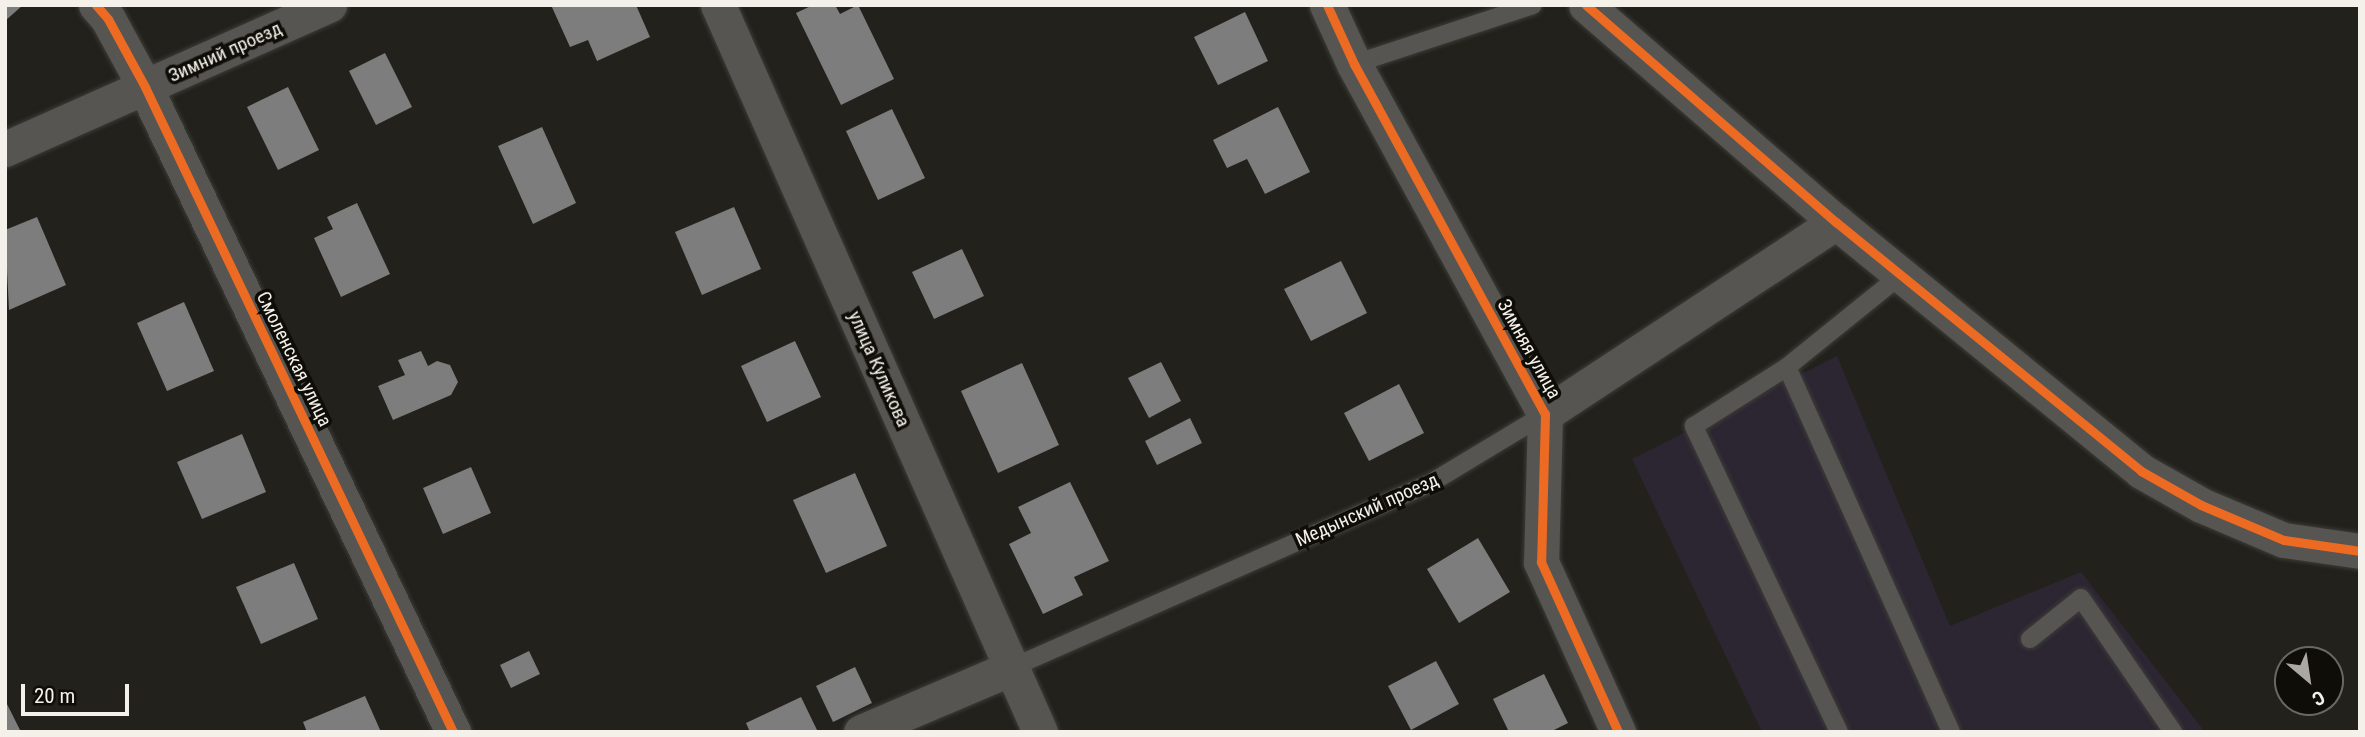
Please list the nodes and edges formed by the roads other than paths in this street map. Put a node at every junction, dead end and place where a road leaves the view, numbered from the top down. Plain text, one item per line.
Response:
1 (96, 5) edge
2 (329, 5) edge
3 (718, 5) edge
4 (1327, 5) edge
5 (1533, 5) edge
6 (1586, 5) edge
7 (1354, 64) junction
8 (145, 87) junction
9 (5, 149) edge
10 (1836, 222) junction
11 (1901, 275) junction
12 (1787, 367) junction
13 (1545, 414) junction
14 (2360, 551) edge
15 (2029, 639) dead end
16 (1012, 668) junction
17 (453, 732) edge
18 (861, 732) edge
19 (1040, 732) edge
20 (1618, 732) edge
21 (1839, 732) edge
22 (1951, 732) edge
23 (2173, 732) edge

1 - 8 street, Смоленская улица
2 - 8 street, Зимний проезд
3 - 16 street, улица Куликова
4 - 7 street, Зимняя улица
5 - 7 lane
6 - 10 street
7 - 13 street, Зимняя улица
8 - 9 street, Зимний проезд
8 - 17 street, Смоленская улица
10 - 11 street
10 - 13 street, Медынский проезд
11 - 12 lane
11 - 14 street
12 - 21 lane
12 - 22 lane
13 - 16 lane, Медынский проезд
13 - 20 street, Зимняя улица
15 - 23 lane
16 - 18 street, Медынский проезд
16 - 19 street, улица Куликова

